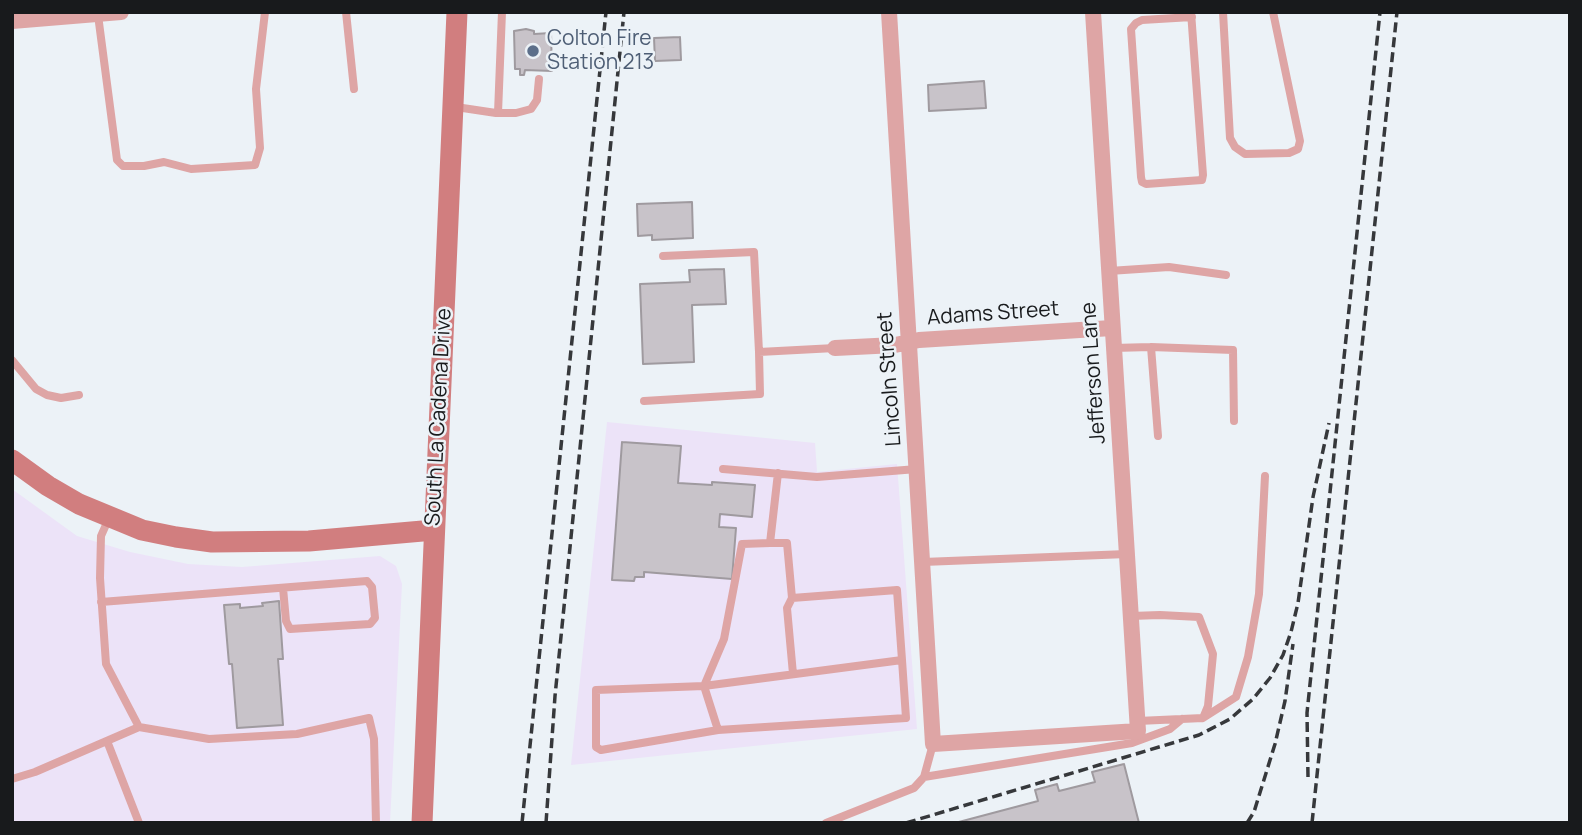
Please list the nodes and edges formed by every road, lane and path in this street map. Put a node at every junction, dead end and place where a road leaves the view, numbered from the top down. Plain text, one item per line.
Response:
1 (121, 12) edge
2 (265, 12) edge
3 (346, 12) edge
4 (457, 12) edge
5 (502, 12) edge
6 (888, 12) edge
7 (1093, 12) edge
8 (1223, 12) edge
9 (1273, 12) edge
10 (98, 15) junction
11 (1192, 15) edge
12 (12, 21) edge
13 (539, 79) dead end
14 (354, 89) dead end
15 (453, 107) junction
16 (498, 113) junction
17 (663, 256) dead end
18 (1109, 271) junction
19 (1226, 275) dead end
20 (1112, 328) junction
21 (909, 342) junction
22 (1150, 347) junction
23 (835, 348) joint
24 (1113, 348) junction
25 (760, 352) junction
26 (12, 360) edge
27 (79, 395) dead end
28 (645, 401) dead end
29 (1234, 421) dead end
30 (1158, 436) dead end
31 (12, 460) edge
32 (723, 469) dead end
33 (917, 469) junction
34 (778, 473) junction
35 (1265, 476) dead end
36 (109, 518) junction
37 (434, 530) junction
38 (770, 543) junction
39 (1127, 554) junction
40 (922, 562) junction
41 (282, 588) junction
42 (792, 598) junction
43 (102, 602) junction
44 (1131, 616) junction
45 (902, 660) junction
46 (793, 674) junction
47 (704, 686) junction
48 (1203, 718) junction
49 (1182, 719) junction
50 (1138, 726) junction
51 (139, 727) junction
52 (718, 730) junction
53 (107, 741) junction
54 (933, 744) junction
55 (923, 777) junction
56 (12, 779) edge
57 (139, 823) edge
58 (376, 823) edge
59 (422, 823) edge
60 (826, 823) edge

1 - 10 street
2 - 10 lane
3 - 14 lane
4 - 15 main road, South La Cadena Drive
5 - 16 lane
6 - 21 street, Lincoln Street
7 - 18 street, Jefferson Lane
8 - 9 lane
10 - 12 street
11 - 11 lane
13 - 16 lane
15 - 16 lane
15 - 37 main road, South La Cadena Drive
17 - 25 lane
18 - 19 lane
18 - 20 street, Jefferson Lane
20 - 21 street, Adams Street
20 - 24 street, Jefferson Lane
21 - 23 street, Adams Street
21 - 33 street, Lincoln Street
22 - 24 lane
22 - 29 lane
22 - 30 lane
23 - 25 lane
24 - 39 street, Jefferson Lane
25 - 28 lane
26 - 27 lane
31 - 36 main road
32 - 34 lane
33 - 34 lane
33 - 40 street, Lincoln Street
34 - 38 lane
35 - 48 lane
36 - 37 main road
36 - 43 lane
37 - 59 main road, South La Cadena Drive
38 - 42 lane
38 - 47 lane
39 - 40 lane
39 - 44 street, Jefferson Lane
40 - 54 street, Lincoln Street
41 - 41 lane
41 - 43 lane
42 - 45 lane
42 - 46 lane
43 - 51 lane
44 - 48 lane
44 - 50 street, Jefferson Lane
45 - 46 lane
45 - 52 lane
46 - 47 lane
47 - 52 lane
47 - 52 lane
48 - 49 lane
49 - 50 lane
49 - 55 lane
50 - 54 street
51 - 53 lane
51 - 58 lane
53 - 56 lane
53 - 57 lane
54 - 55 lane
55 - 60 lane

